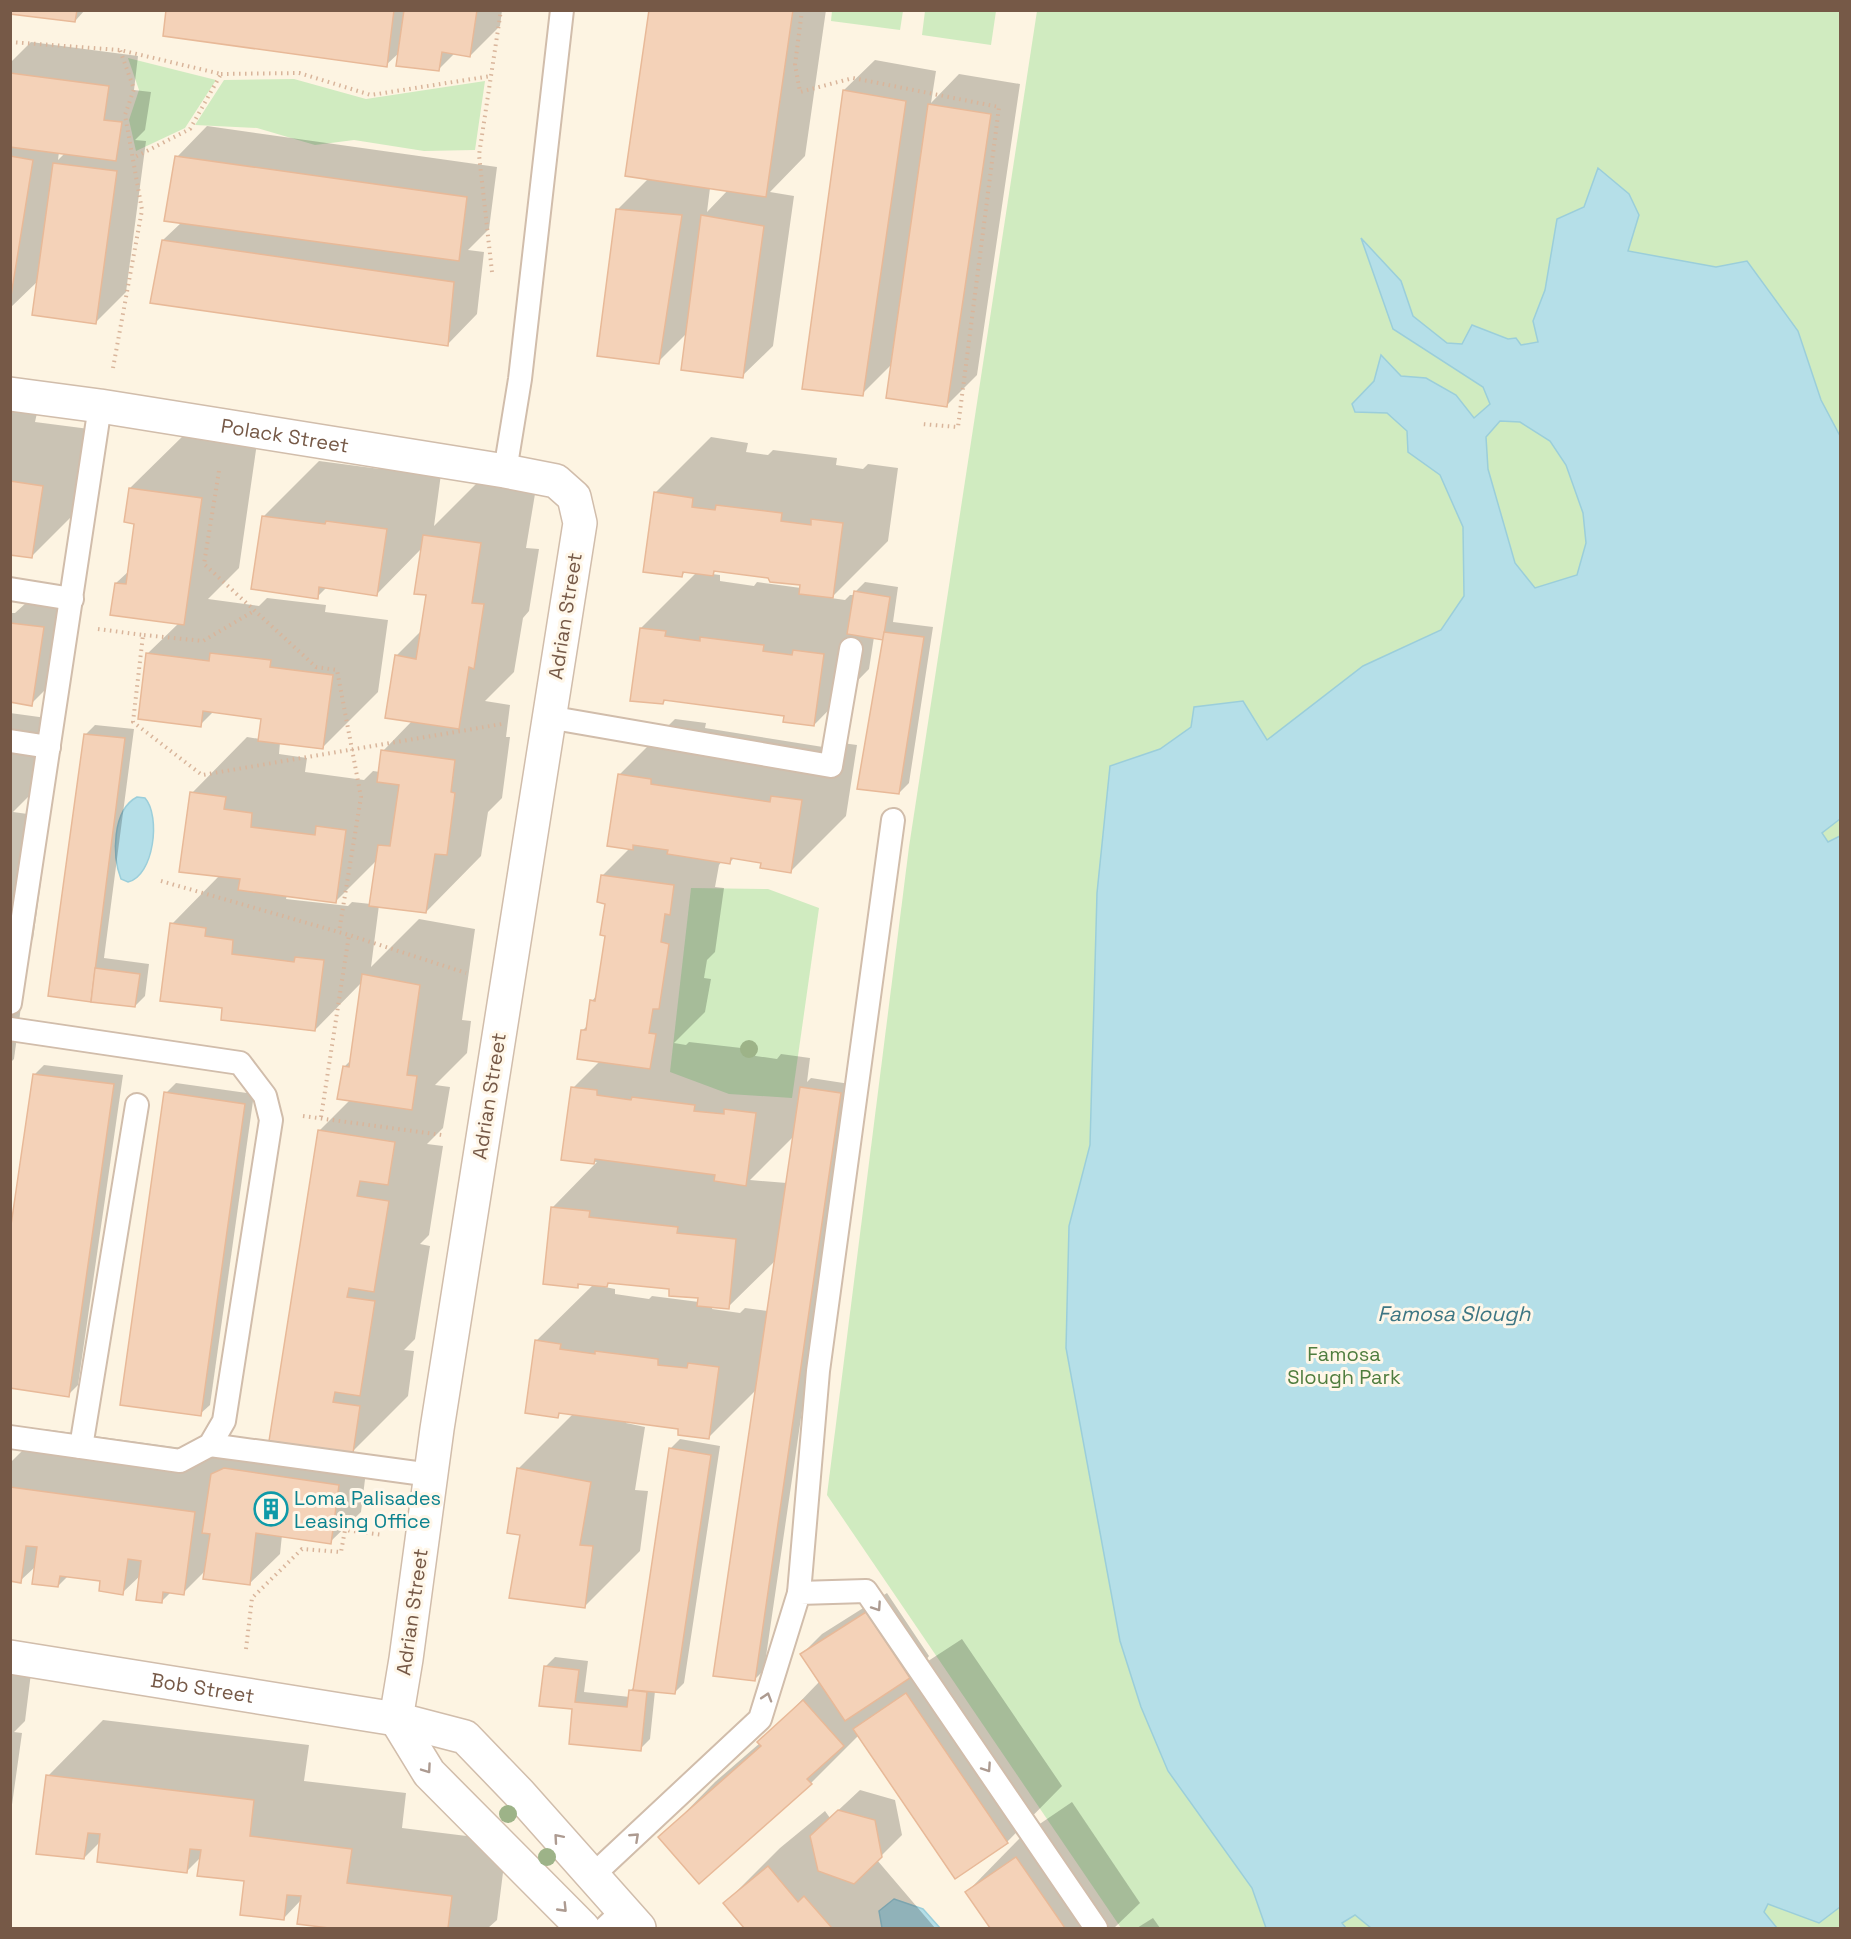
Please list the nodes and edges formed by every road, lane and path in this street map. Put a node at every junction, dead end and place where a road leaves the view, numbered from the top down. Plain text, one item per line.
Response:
1 (501, 10) edge
2 (562, 10) edge
3 (801, 10) edge
4 (10, 42) edge
5 (120, 50) junction
6 (221, 74) junction
7 (491, 76) junction
8 (133, 158) junction
9 (492, 272) dead end
10 (113, 368) dead end
11 (10, 394) edge
12 (100, 406) junction
13 (922, 424) dead end
14 (219, 471) dead end
15 (505, 471) junction
16 (556, 482) joint
17 (10, 589) edge
18 (72, 599) junction
19 (254, 611) junction
20 (68, 625) junction
21 (143, 635) junction
22 (851, 649) dead end
23 (548, 717) junction
24 (502, 724) dead end
25 (10, 741) edge
26 (49, 747) junction
27 (352, 751) junction
28 (893, 820) dead end
29 (161, 880) dead end
30 (339, 932) junction
31 (349, 935) junction
32 (466, 973) dead end
33 (10, 1003) edge
34 (10, 1029) edge
35 (137, 1105) dead end
36 (270, 1114) junction
37 (321, 1118) junction
38 (442, 1135) dead end
39 (10, 1437) edge
40 (210, 1444) junction
41 (81, 1447) junction
42 (431, 1475) junction
43 (384, 1535) dead end
44 (799, 1593) junction
45 (246, 1649) dead end
46 (10, 1657) edge
47 (396, 1719) junction
48 (592, 1876) junction
49 (622, 1923) edge
50 (583, 1929) edge
51 (1096, 1929) edge

1 - 7 path
2 - 15 lane
3 - 13 path
4 - 5 path
5 - 6 path
5 - 8 path
6 - 7 path
6 - 8 path
7 - 9 path
8 - 10 path
11 - 12 street, Polack Street
12 - 15 street, Polack Street
12 - 18 lane
14 - 19 path
15 - 16 street, Polack Street
16 - 23 street, Adrian Street
17 - 18 lane
18 - 20 lane
19 - 21 path
19 - 27 path
20 - 21 path
20 - 26 lane
21 - 27 path
22 - 23 lane
23 - 42 street, Adrian Street
24 - 27 path
25 - 26 lane
26 - 33 lane
27 - 30 path
28 - 44 lane
29 - 30 path
30 - 31 path
31 - 32 path
31 - 37 path
34 - 36 lane
35 - 41 lane
36 - 37 path
36 - 40 lane
37 - 38 path
39 - 41 lane
40 - 41 lane
40 - 42 lane
42 - 47 street, Adrian Street
43 - 45 path
48 -> 44 lane
44 -> 51 lane
46 - 47 street, Bob Street
48 -> 47 street
47 -> 50 street
48 - 49 street

